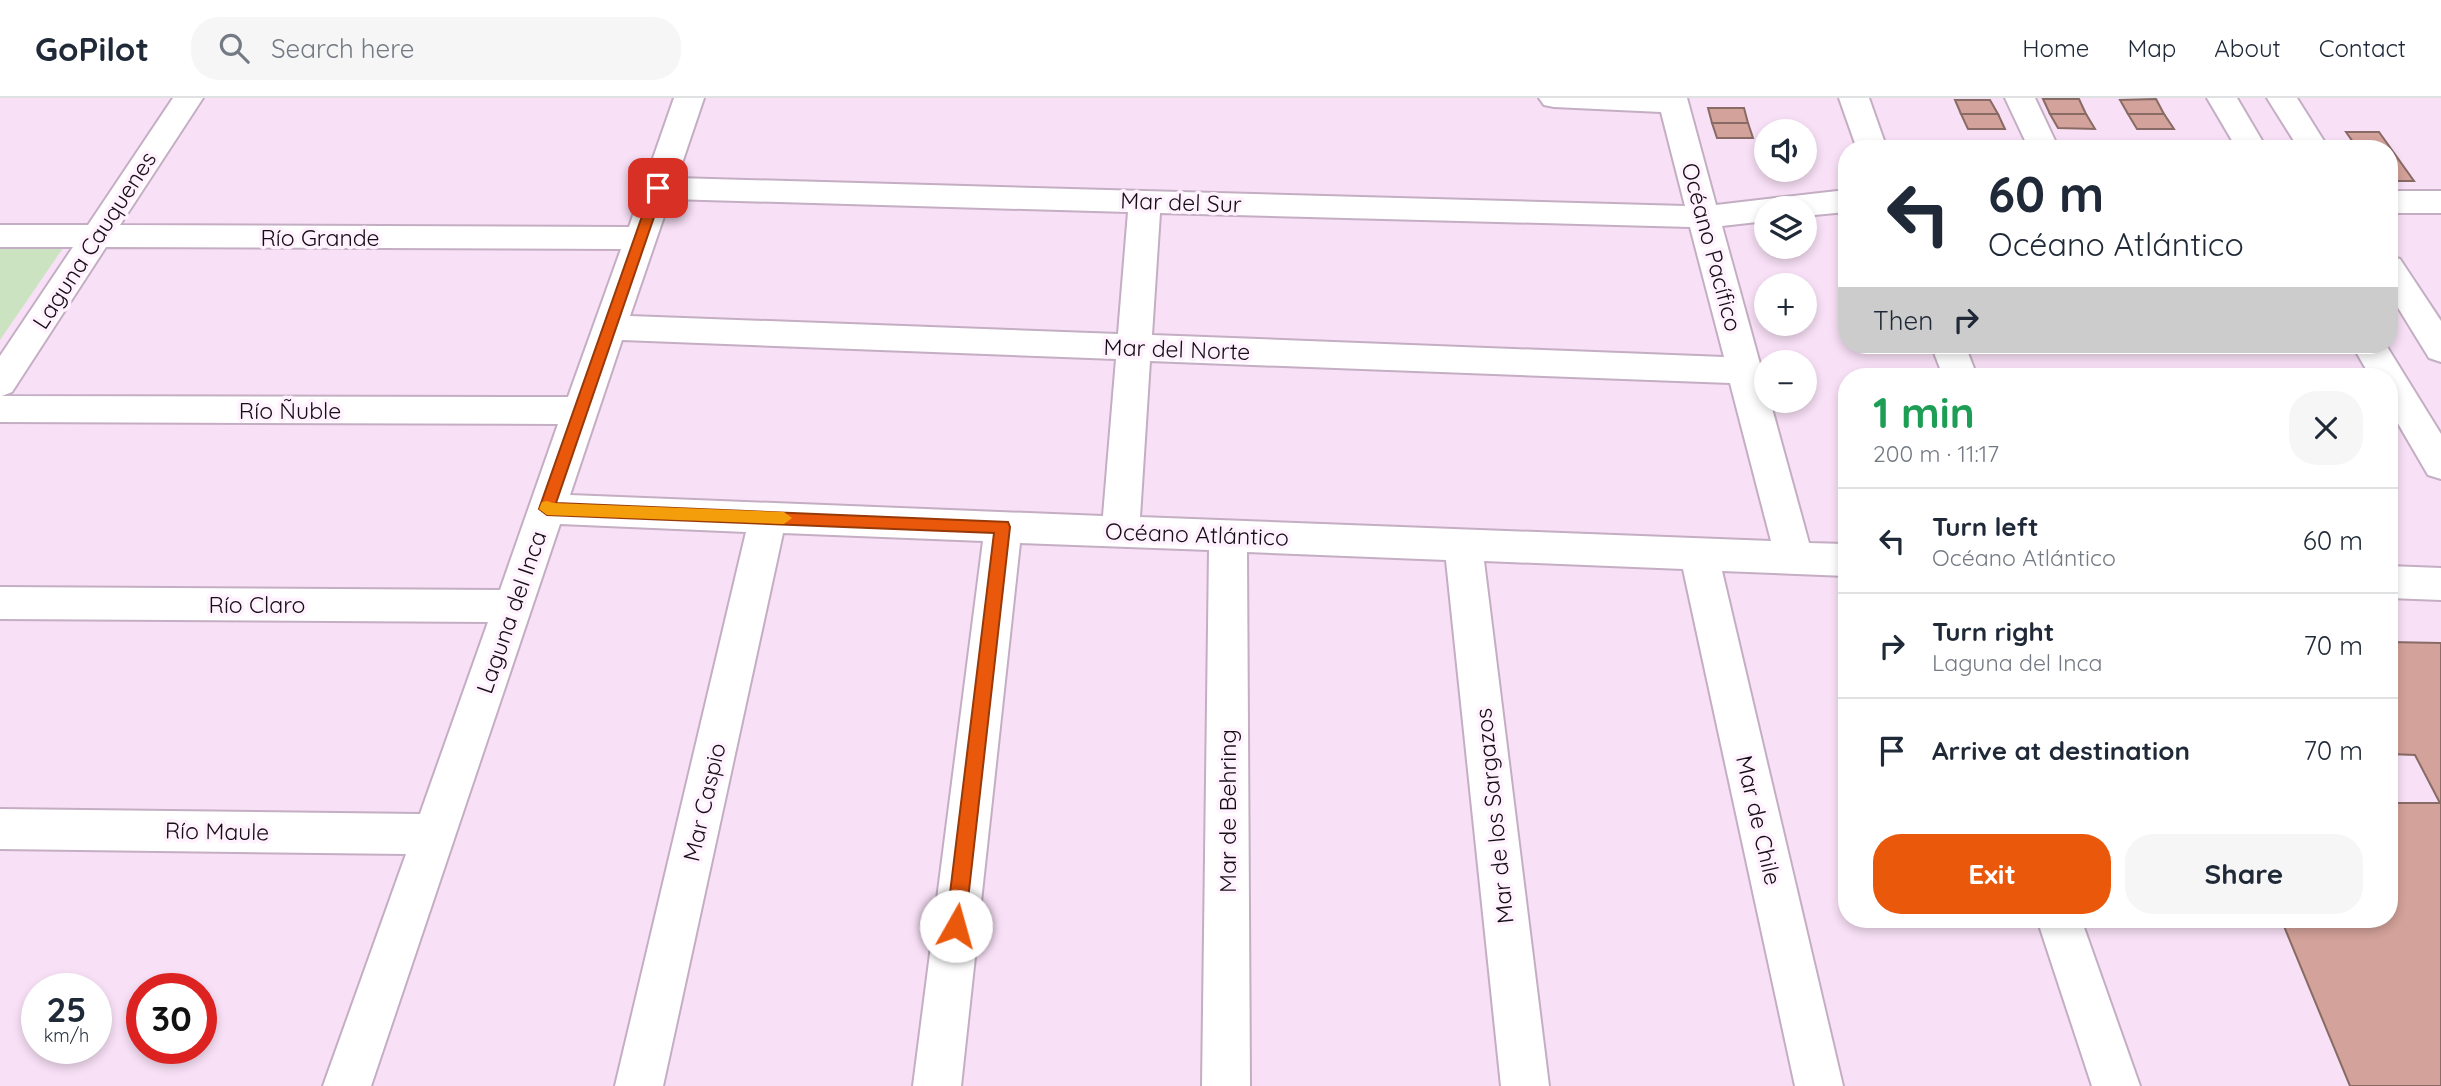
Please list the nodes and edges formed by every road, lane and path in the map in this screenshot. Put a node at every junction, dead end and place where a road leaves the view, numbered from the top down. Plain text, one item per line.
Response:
1 (188, 98) edge
2 (689, 98) edge
3 (1554, 98) edge
4 (1854, 98) edge
5 (2020, 98) edge
6 (2222, 98) edge
7 (2282, 98) edge
8 (1673, 100) edge
9 (1869, 140) edge
10 (2041, 140) edge
11 (2247, 140) edge
12 (2308, 140) edge
13 (658, 188) junction
14 (1145, 201) junction
15 (1838, 202) edge
16 (2398, 202) edge
17 (2441, 202) edge
18 (1817, 204) edge
19 (1754, 211) edge
20 (1704, 217) junction
21 (0, 236) edge
22 (97, 236) junction
23 (641, 238) junction
24 (2398, 281) edge
25 (609, 327) junction
26 (1134, 348) junction
27 (2441, 349) edge
28 (1745, 371) junction
29 (0, 383) edge
30 (2398, 394) edge
31 (0, 409) edge
32 (581, 411) junction
33 (2441, 465) edge
34 (547, 509) junction
35 (768, 517) junction
36 (1003, 527) junction
37 (1120, 531) junction
38 (1228, 536) junction
39 (1463, 545) junction
40 (1699, 554) junction
41 (1794, 558) junction
42 (1838, 560) edge
43 (2398, 582) edge
44 (2441, 584) edge
45 (0, 603) edge
46 (513, 606) junction
47 (0, 829) edge
48 (434, 834) junction
49 (2062, 928) edge
50 (346, 1086) edge
51 (639, 1086) edge
52 (937, 1086) edge
53 (1226, 1086) edge
54 (1525, 1086) edge
55 (1819, 1086) edge
56 (2116, 1086) edge

1 - 22 street, Laguna Cauquenes
2 - 13 street, Laguna del Inca
3 - 8 street
4 - 9 street
5 - 10 street
6 - 11 street
7 - 12 street
8 - 20 street, Océano Pacífico
13 - 14 street, Mar del Sur
13 - 23 street, Laguna del Inca
14 - 20 street, Mar del Sur
14 - 26 street
15 - 18 street
16 - 17 street
19 - 20 street, Mar del Sur
20 - 28 street, Océano Pacífico
21 - 22 street, Río Grande
22 - 23 street, Río Grande
22 - 29 street, Laguna Cauquenes
23 - 25 street, Laguna del Inca
24 - 27 street
25 - 26 street, Mar del Norte
25 - 32 street, Laguna del Inca
26 - 28 street, Mar del Norte
26 - 37 street
28 - 41 street, Océano Pacífico
30 - 33 street
31 - 32 street, Río Ñuble
32 - 34 street, Laguna del Inca
34 - 35 street, Océano Atlántico
34 - 46 street, Laguna del Inca
35 - 36 street, Océano Atlántico
35 - 51 street, Mar Caspio
36 - 37 street, Océano Atlántico
36 - 52 street
37 - 38 street, Océano Atlántico
38 - 39 street, Océano Atlántico
38 - 53 street, Mar de Behring
39 - 40 street, Océano Atlántico
39 - 54 street, Mar de los Sargazos
40 - 41 street, Océano Atlántico
40 - 55 street, Mar de Chile
41 - 42 street, Océano Atlántico
43 - 44 street
45 - 46 street, Río Claro
46 - 48 street, Laguna del Inca
47 - 48 street, Río Maule
48 - 50 street, Laguna del Inca
49 - 56 street

